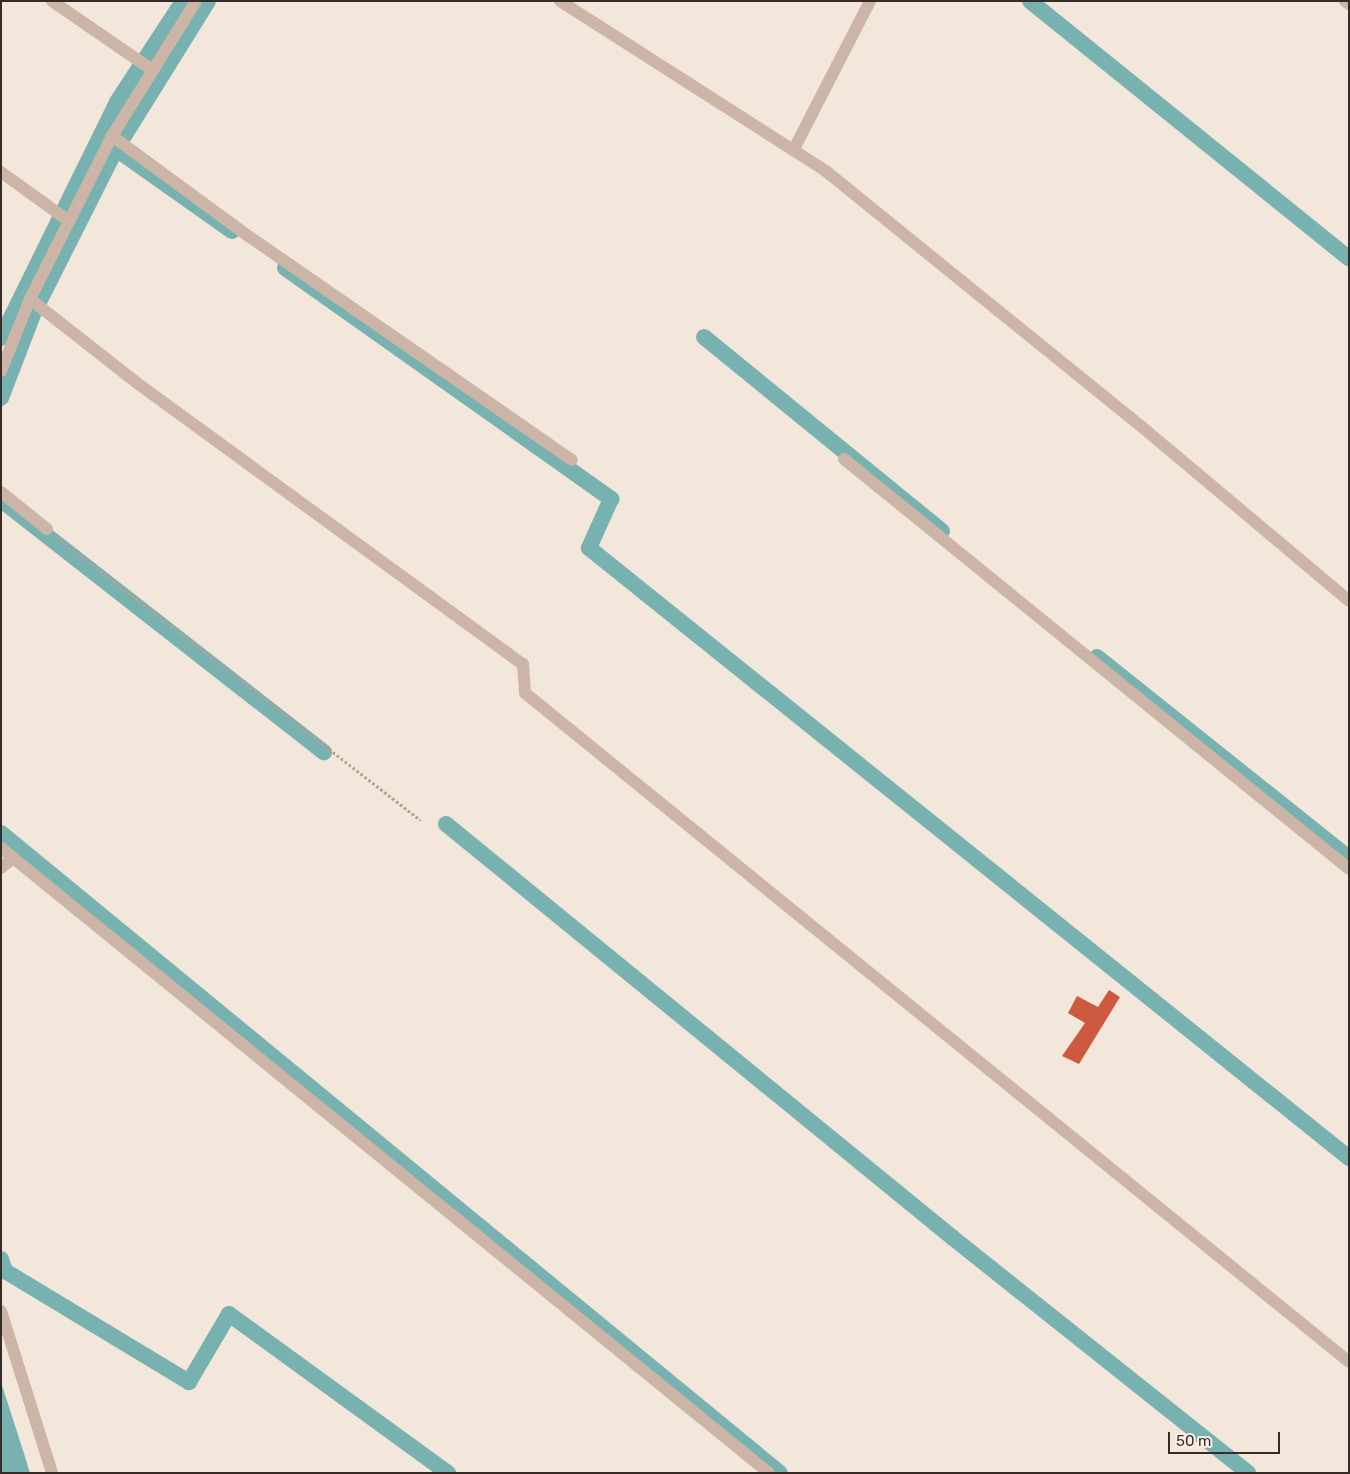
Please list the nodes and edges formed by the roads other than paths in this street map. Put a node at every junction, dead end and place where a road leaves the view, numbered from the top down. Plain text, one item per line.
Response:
1 (52, 1) edge
2 (196, 1) edge
3 (560, 1) edge
4 (870, 1) edge
5 (1345, 1) edge
6 (1349, 4) edge
7 (151, 69) junction
8 (112, 136) junction
9 (794, 150) junction
10 (1, 172) edge
11 (69, 221) junction
12 (30, 298) junction
13 (1, 371) edge
14 (844, 459) dead end
15 (572, 460) dead end
16 (1, 492) edge
17 (47, 529) road end
18 (1349, 600) edge
19 (1, 848) edge
20 (13, 858) junction
21 (1, 868) edge
22 (1349, 869) edge
23 (1, 1311) edge
24 (1349, 1362) edge
25 (52, 1473) edge
26 (769, 1473) edge

1 - 7 street
2 - 7 street
3 - 9 street
4 - 9 street
5 - 6 street
7 - 8 street
8 - 11 street
8 - 15 street
9 - 18 street
10 - 11 street
11 - 12 street
12 - 13 street
12 - 24 street
14 - 22 street
16 - 17 street
19 - 20 street
20 - 21 street
20 - 26 street
23 - 25 street

